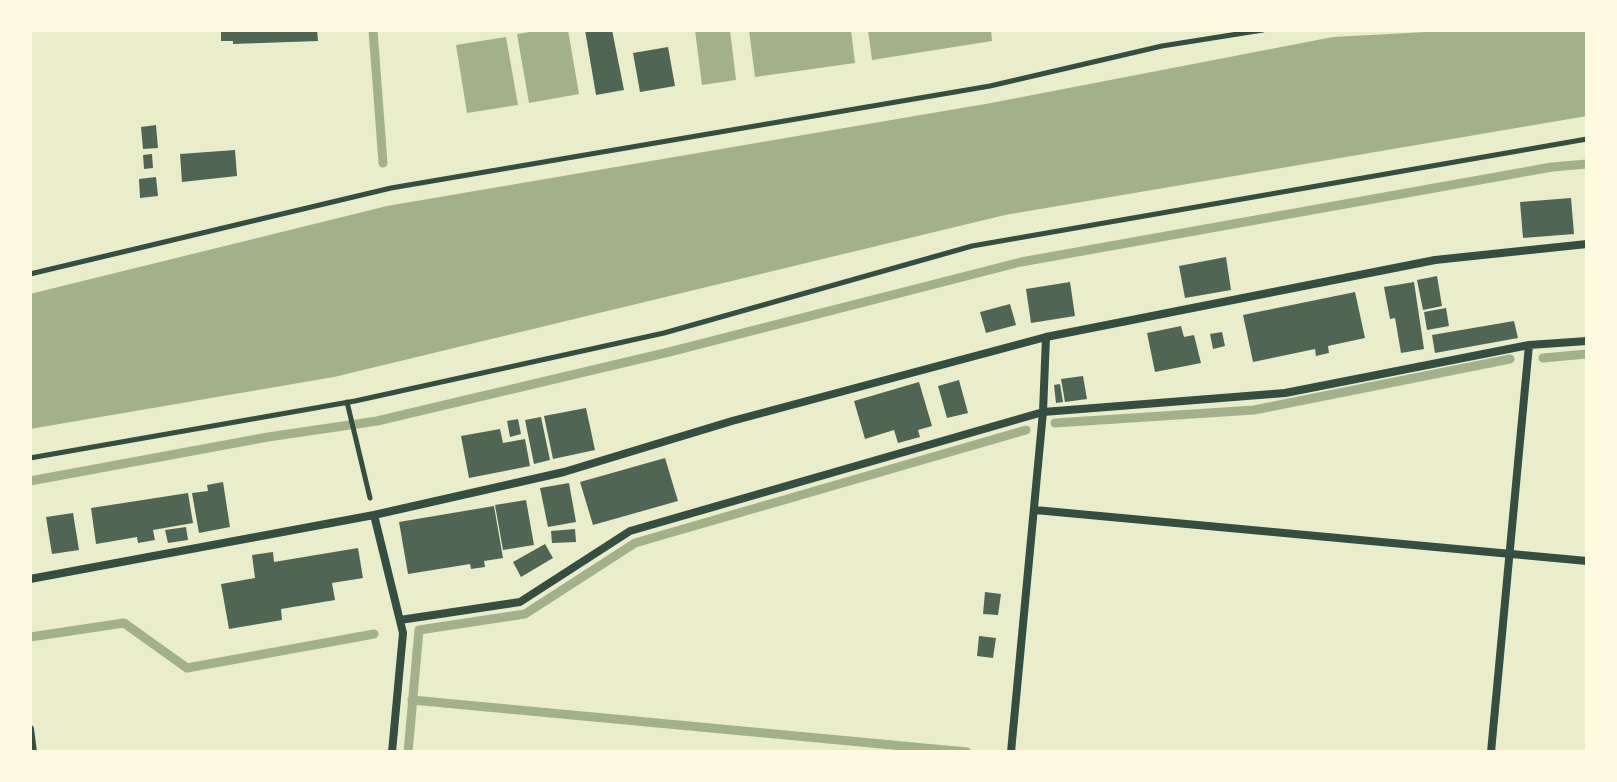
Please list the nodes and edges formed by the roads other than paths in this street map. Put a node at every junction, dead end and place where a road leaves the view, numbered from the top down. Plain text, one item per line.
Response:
1 (1587, 244) edge
2 (1046, 337) junction
3 (1587, 341) edge
4 (1529, 345) junction
5 (1043, 412) junction
6 (1035, 510) junction
7 (374, 515) junction
8 (1509, 554) junction
9 (1587, 561) edge
10 (30, 579) edge
11 (400, 620) junction
12 (30, 729) edge
13 (33, 752) edge
14 (392, 752) edge
15 (1011, 752) edge
16 (1491, 752) edge

1 - 2 street
2 - 5 street
2 - 7 street
3 - 4 street
4 - 5 street
4 - 8 street
5 - 6 street
5 - 11 street
6 - 8 street
6 - 15 street
7 - 10 street
7 - 11 street
8 - 9 street
8 - 16 street
11 - 14 street
12 - 13 street

